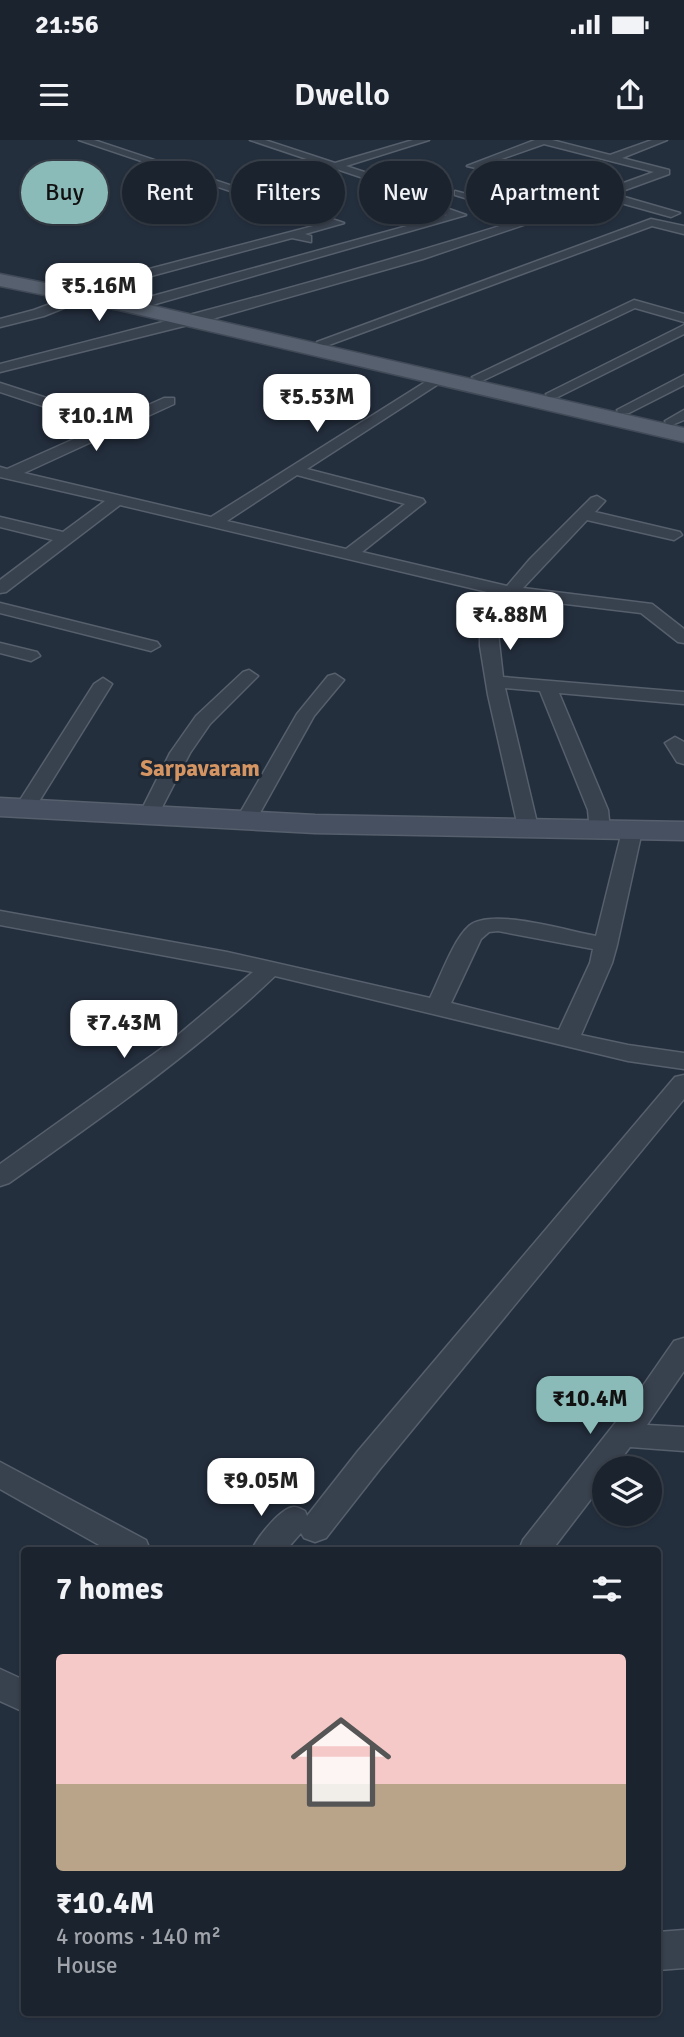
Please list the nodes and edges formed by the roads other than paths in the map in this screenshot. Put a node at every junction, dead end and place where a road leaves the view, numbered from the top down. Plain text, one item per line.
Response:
1 (84, 140) edge
2 (255, 140) edge
3 (301, 140) edge
4 (424, 140) edge
5 (543, 140) edge
6 (662, 140) edge
7 (276, 147) junction
8 (611, 158) junction
9 (319, 161) edge
10 (486, 161) edge
11 (345, 163) edge
12 (345, 169) edge
13 (624, 188) edge
14 (459, 193) dead end
15 (466, 195) edge
16 (624, 199) edge
17 (466, 217) edge
18 (466, 219) edge
19 (651, 222) junction
20 (489, 224) edge
21 (519, 224) edge
22 (504, 229) junction
23 (684, 230) edge
24 (293, 234) junction
25 (335, 249) junction
26 (380, 266) junction
27 (0, 278) edge
28 (85, 293) junction
29 (147, 302) junction
30 (196, 318) junction
31 (684, 318) edge
32 (0, 323) edge
33 (684, 329) edge
34 (324, 342) junction
35 (0, 368) edge
36 (479, 377) junction
37 (438, 378) junction
38 (684, 379) edge
39 (0, 387) edge
40 (553, 394) junction
41 (169, 401) dead end
42 (624, 410) junction
43 (681, 423) edge
44 (115, 425) junction
45 (294, 470) junction
46 (4, 473) edge
47 (119, 498) junction
48 (684, 518) edge
49 (215, 521) junction
50 (0, 523) edge
51 (674, 535) junction
52 (66, 538) junction
53 (684, 549) edge
54 (351, 554) junction
55 (0, 588) edge
56 (510, 592) junction
57 (0, 608) edge
58 (684, 638) edge
59 (150, 646) dead end
60 (0, 649) edge
61 (31, 656) dead end
62 (249, 677) dead end
63 (335, 680) dead end
64 (496, 682) junction
65 (103, 684) dead end
66 (547, 686) junction
67 (684, 698) edge
68 (12, 808) edge
69 (149, 814) junction
70 (246, 820) junction
71 (528, 827) junction
72 (600, 831) junction
73 (632, 831) junction
74 (684, 831) edge
75 (0, 918) edge
76 (606, 945) junction
77 (270, 968) junction
78 (437, 1007) junction
79 (567, 1039) junction
80 (684, 1061) edge
81 (684, 1083) edge
82 (0, 1177) edge
83 (684, 1349) edge
84 (623, 1435) junction
85 (684, 1439) edge
86 (0, 1474) edge
87 (130, 1547) edge
88 (271, 1547) edge
89 (536, 1547) edge
90 (0, 1684) edge
91 (21, 1696) edge
92 (684, 1949) edge
93 (661, 1951) edge

1 - 24 street
2 - 7 street
3 - 7 street
4 - 11 street
5 - 8 street
5 - 10 street
6 - 8 street
7 - 9 street
8 - 13 street
12 - 17 street
14 - 15 street
16 - 19 street
18 - 25 street
19 - 23 street
19 - 34 street
20 - 22 street
21 - 22 street
22 - 26 street
24 - 25 street
24 - 28 street
25 - 26 street
25 - 29 street
26 - 30 street
27 - 28 main road
28 - 29 main road
28 - 30 main road
28 - 32 street
29 - 30 main road
30 - 34 main road
30 - 35 street
30 - 37 main road
31 - 36 street
33 - 40 street
34 - 36 main road
36 - 40 main road
37 - 43 main road
37 - 45 street
38 - 42 street
39 - 44 street
40 - 42 main road
41 - 44 street
42 - 43 main road
44 - 46 street
45 - 49 street
45 - 54 street
46 - 47 street
47 - 49 street
47 - 52 street
48 - 51 street
49 - 54 street
50 - 52 street
51 - 53 street
51 - 56 street
52 - 55 street
54 - 56 street
56 - 58 street
56 - 64 street
57 - 59 street
60 - 61 street
62 - 69 street
63 - 70 street
64 - 66 street
64 - 71 street
65 - 68 street
66 - 67 street
66 - 72 street
68 - 69 main road
69 - 70 main road
70 - 71 main road
71 - 72 main road
72 - 73 main road
73 - 74 main road
73 - 76 street
75 - 77 street
76 - 78 street
76 - 79 street
77 - 78 street
77 - 82 street
78 - 79 street
79 - 80 street
81 - 88 street
83 - 84 street
84 - 85 street
84 - 89 street
86 - 87 street
90 - 91 street
92 - 93 street

